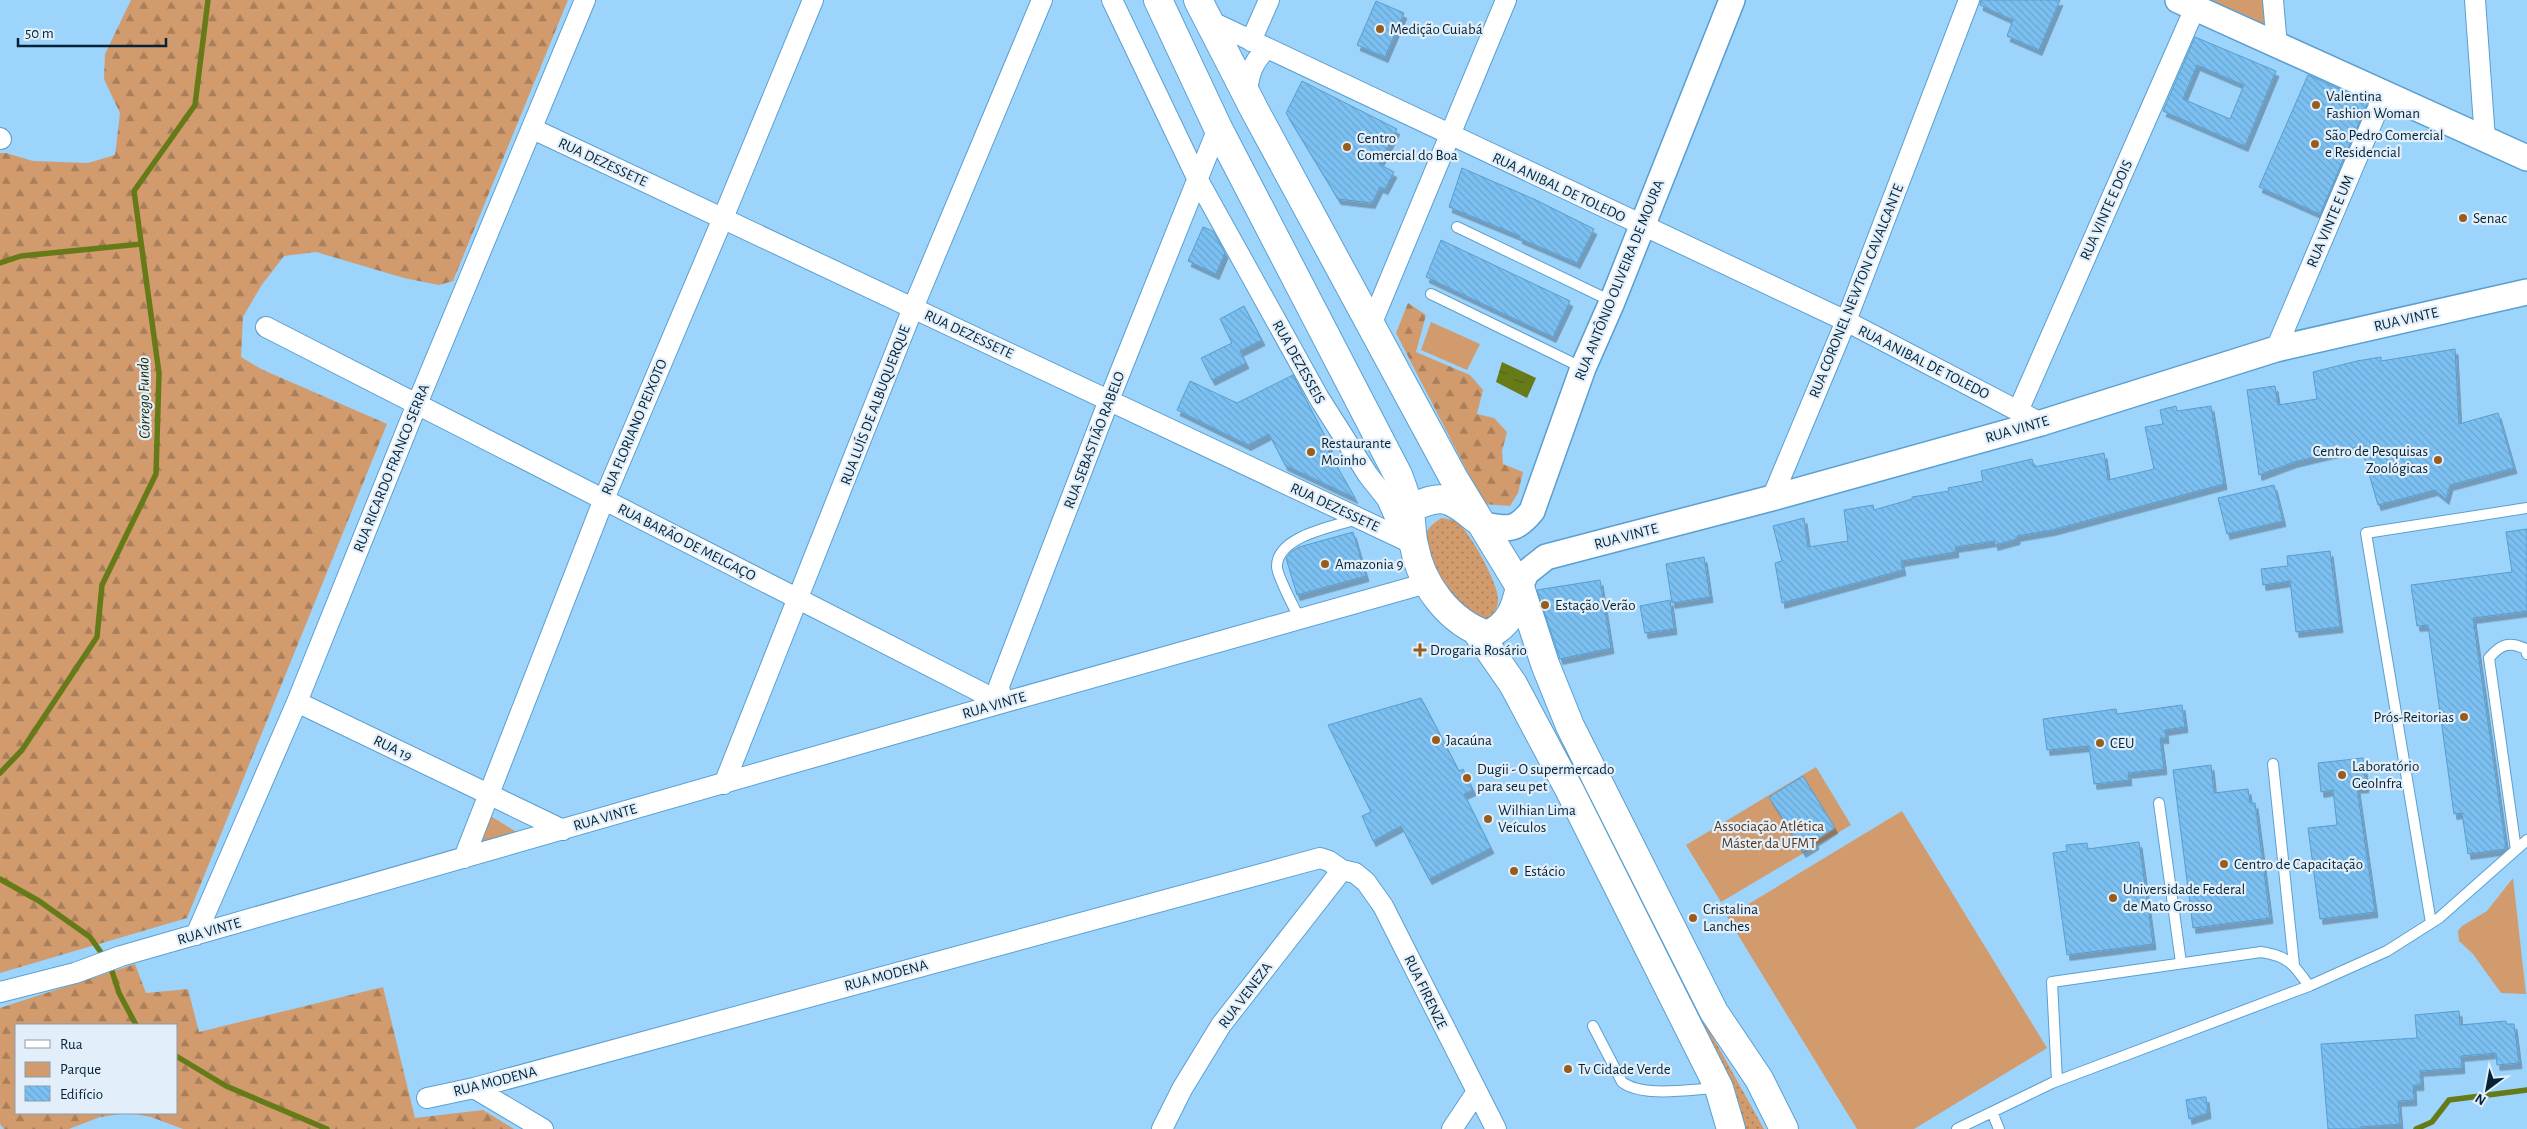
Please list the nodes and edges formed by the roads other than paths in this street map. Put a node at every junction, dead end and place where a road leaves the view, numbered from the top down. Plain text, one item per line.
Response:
1 (585, 0) edge
2 (813, 0) edge
3 (1042, 0) edge
4 (1112, 0) edge
5 (1158, 0) edge
6 (1269, 0) edge
7 (1506, 0) edge
8 (1732, 0) edge
9 (1969, 0) edge
10 (2274, 0) edge
11 (2474, 0) edge
12 (2186, 4) edge
13 (1204, 11) edge
14 (1259, 45) junction
15 (2277, 46) junction
16 (2384, 94) junction
17 (1247, 96) junction
18 (1218, 128) junction
19 (533, 129) junction
20 (1448, 136) junction
21 (2485, 139) junction
22 (2527, 158) edge
23 (1198, 180) junction
24 (723, 218) junction
25 (1641, 225) junction
26 (1457, 227) dead end
27 (2527, 292) edge
28 (1431, 294) dead end
29 (1612, 302) junction
30 (913, 308) junction
31 (1846, 321) junction
32 (1371, 325) junction
33 (266, 327) dead end
34 (2276, 349) junction
35 (1583, 368) junction
36 (1109, 400) junction
37 (417, 404) junction
38 (2018, 411) junction
39 (2041, 423) junction
40 (1772, 498) junction
41 (604, 499) junction
42 (2527, 508) edge
43 (1409, 509) junction
44 (1359, 518) junction
45 (1483, 525) junction
46 (1409, 544) junction
47 (1427, 583) junction
48 (1520, 587) junction
49 (799, 599) junction
50 (1300, 620) junction
51 (1477, 632) junction
52 (2527, 654) edge
53 (297, 702) junction
54 (1002, 703) junction
55 (2273, 764) dead end
56 (724, 784) junction
57 (488, 794) junction
58 (2159, 803) dead end
59 (563, 830) junction
60 (2527, 840) edge
61 (2516, 850) junction
62 (464, 858) junction
63 (1342, 870) junction
64 (2431, 923) junction
65 (196, 934) junction
66 (2181, 963) junction
67 (2294, 965) junction
68 (2309, 986) junction
69 (0, 992) edge
70 (1593, 1026) dead end
71 (2057, 1081) junction
72 (474, 1088) junction
73 (1719, 1088) junction
74 (1476, 1093) junction
75 (427, 1098) dead end
76 (1992, 1112) junction
77 (543, 1129) edge
78 (1162, 1129) edge
79 (1452, 1129) edge
80 (1496, 1129) edge
81 (1732, 1129) edge
82 (1784, 1129) edge
83 (1957, 1129) edge
84 (1999, 1129) edge

1 - 19 street, RUA RICARDO FRANCO SERRA
2 - 24 street, RUA FLORIANO PEIXOTO
3 - 30 street, RUA LUÍS DE ALBUQUERQUE
4 - 23 street, RUA DEZESSEIS
5 - 18 main road
6 - 14 street
7 - 20 street
8 - 25 street, RUA ANTÔNIO OLIVEIRA DE MOURA
9 - 31 street, RUA CORONEL NEWTON CAVALCANTE
10 - 15 street
11 - 21 street
12 - 15 street
12 - 38 street, RUA VINTE E DOIS
13 - 14 street, RUA ANIBAL DE TOLEDO
13 - 17 main road
14 - 17 street
14 - 20 street, RUA ANIBAL DE TOLEDO
15 - 16 street
16 - 21 street
16 - 34 street, RUA VINTE E UM
17 - 32 main road
18 - 23 street, RUA SEBASTIÃO RABELO
18 - 43 main road
19 - 24 street, RUA DEZESSETE
19 - 37 street, RUA RICARDO FRANCO SERRA
20 - 25 street, RUA ANIBAL DE TOLEDO
20 - 32 street
21 - 22 street
23 - 36 street, RUA SEBASTIÃO RABELO
23 - 46 street, RUA DEZESSEIS
24 - 30 street, RUA DEZESSETE
24 - 41 street, RUA FLORIANO PEIXOTO
25 - 29 street, RUA ANTÔNIO OLIVEIRA DE MOURA
25 - 31 street, RUA ANIBAL DE TOLEDO
26 - 29 lane
27 - 34 street, RUA VINTE
28 - 35 lane
29 - 35 street, RUA ANTÔNIO OLIVEIRA DE MOURA
30 - 36 street, RUA DEZESSETE
30 - 49 street, RUA LUÍS DE ALBUQUERQUE
31 - 38 street, RUA ANIBAL DE TOLEDO
31 - 40 street, RUA CORONEL NEWTON CAVALCANTE
32 - 45 main road
33 - 37 street, RUA BARÃO DE MELGAÇO
34 - 39 street, RUA VINTE
35 - 45 street, RUA ANTÔNIO OLIVEIRA DE MOURA
36 - 44 street, RUA DEZESSETE
36 - 54 street, RUA SEBASTIÃO RABELO
37 - 41 street, RUA BARÃO DE MELGAÇO
37 - 53 street, RUA RICARDO FRANCO SERRA
38 - 39 street, RUA ANIBAL DE TOLEDO
39 - 40 street, RUA VINTE
40 - 48 street, RUA VINTE
41 - 49 street, RUA BARÃO DE MELGAÇO
41 - 57 street, RUA FLORIANO PEIXOTO
42 - 64 lane
43 - 45 main road
43 - 46 main road
44 - 46 street, RUA DEZESSETE
44 - 50 lane
45 - 48 main road
46 - 47 main road
47 - 50 street, RUA VINTE
47 - 51 main road
48 - 51 main road
48 - 82 main road
49 - 54 street, RUA BARÃO DE MELGAÇO
49 - 56 street, RUA LUÍS DE ALBUQUERQUE
50 - 54 street, RUA VINTE
51 - 73 main road
52 - 61 lane
53 - 57 street, RUA 19
53 - 65 street, RUA RICARDO FRANCO SERRA
54 - 56 street, RUA VINTE
55 - 67 lane
56 - 59 street, RUA VINTE
57 - 59 street, RUA VINTE
57 - 62 street, RUA FLORIANO PEIXOTO
58 - 66 lane
59 - 62 street, RUA VINTE
60 - 61 lane
61 - 64 lane
62 - 65 street, RUA VINTE
63 - 72 street, RUA MODENA
63 - 74 street, RUA FIRENZE
63 - 78 street, RUA VENEZA
64 - 68 lane
65 - 69 street, RUA VINTE
66 - 67 lane
66 - 71 lane
67 - 68 lane
68 - 71 lane
70 - 73 lane
71 - 76 lane
72 - 75 street, RUA MODENA
72 - 77 street
73 - 81 main road
74 - 79 street
74 - 80 street, RUA FIRENZE
76 - 83 lane
76 - 84 lane

